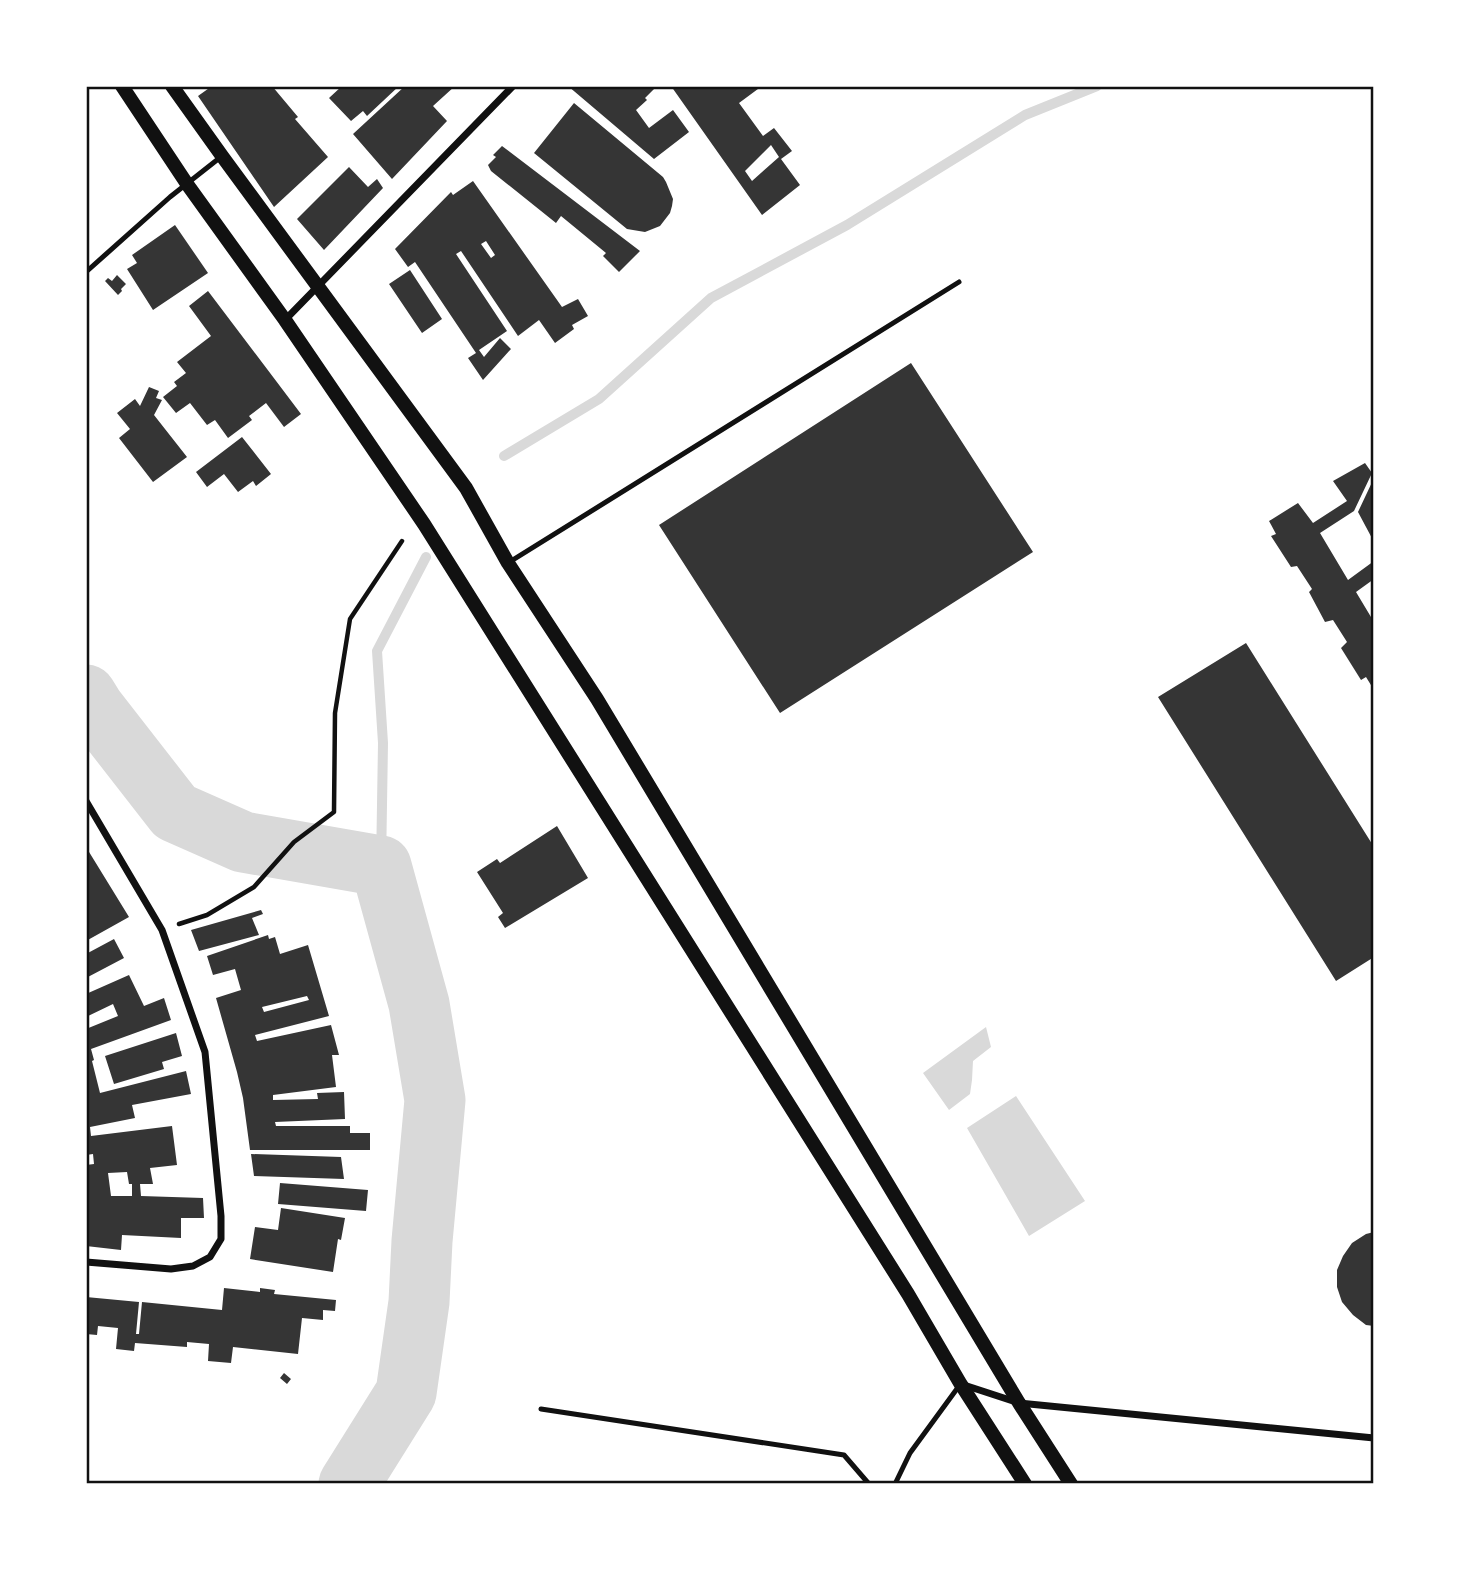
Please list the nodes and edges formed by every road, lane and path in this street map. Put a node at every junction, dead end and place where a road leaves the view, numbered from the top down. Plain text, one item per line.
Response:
1 (121, 86) edge
2 (172, 86) edge
3 (513, 86) edge
4 (222, 156) junction
5 (187, 184) junction
6 (86, 272) edge
7 (959, 282) dead end
8 (318, 285) junction
9 (285, 320) junction
10 (402, 541) dead end
11 (509, 563) junction
12 (86, 802) edge
13 (162, 930) junction
14 (86, 1262) edge
15 (960, 1384) junction
16 (1019, 1403) junction
17 (541, 1409) dead end
18 (1374, 1438) edge
19 (869, 1484) edge
20 (895, 1484) edge
21 (1025, 1484) edge
22 (1071, 1484) edge

1 - 5 main road
2 - 4 main road
3 - 8 street
4 - 5 lane
4 - 8 main road
5 - 6 lane
5 - 9 main road
7 - 11 lane
8 - 9 street
8 - 11 main road
9 - 15 main road
10 - 13 path
11 - 16 main road
12 - 13 street
13 - 14 street
15 - 16 street
15 - 20 lane
15 - 21 main road
16 - 18 street
16 - 22 main road
17 - 19 lane

